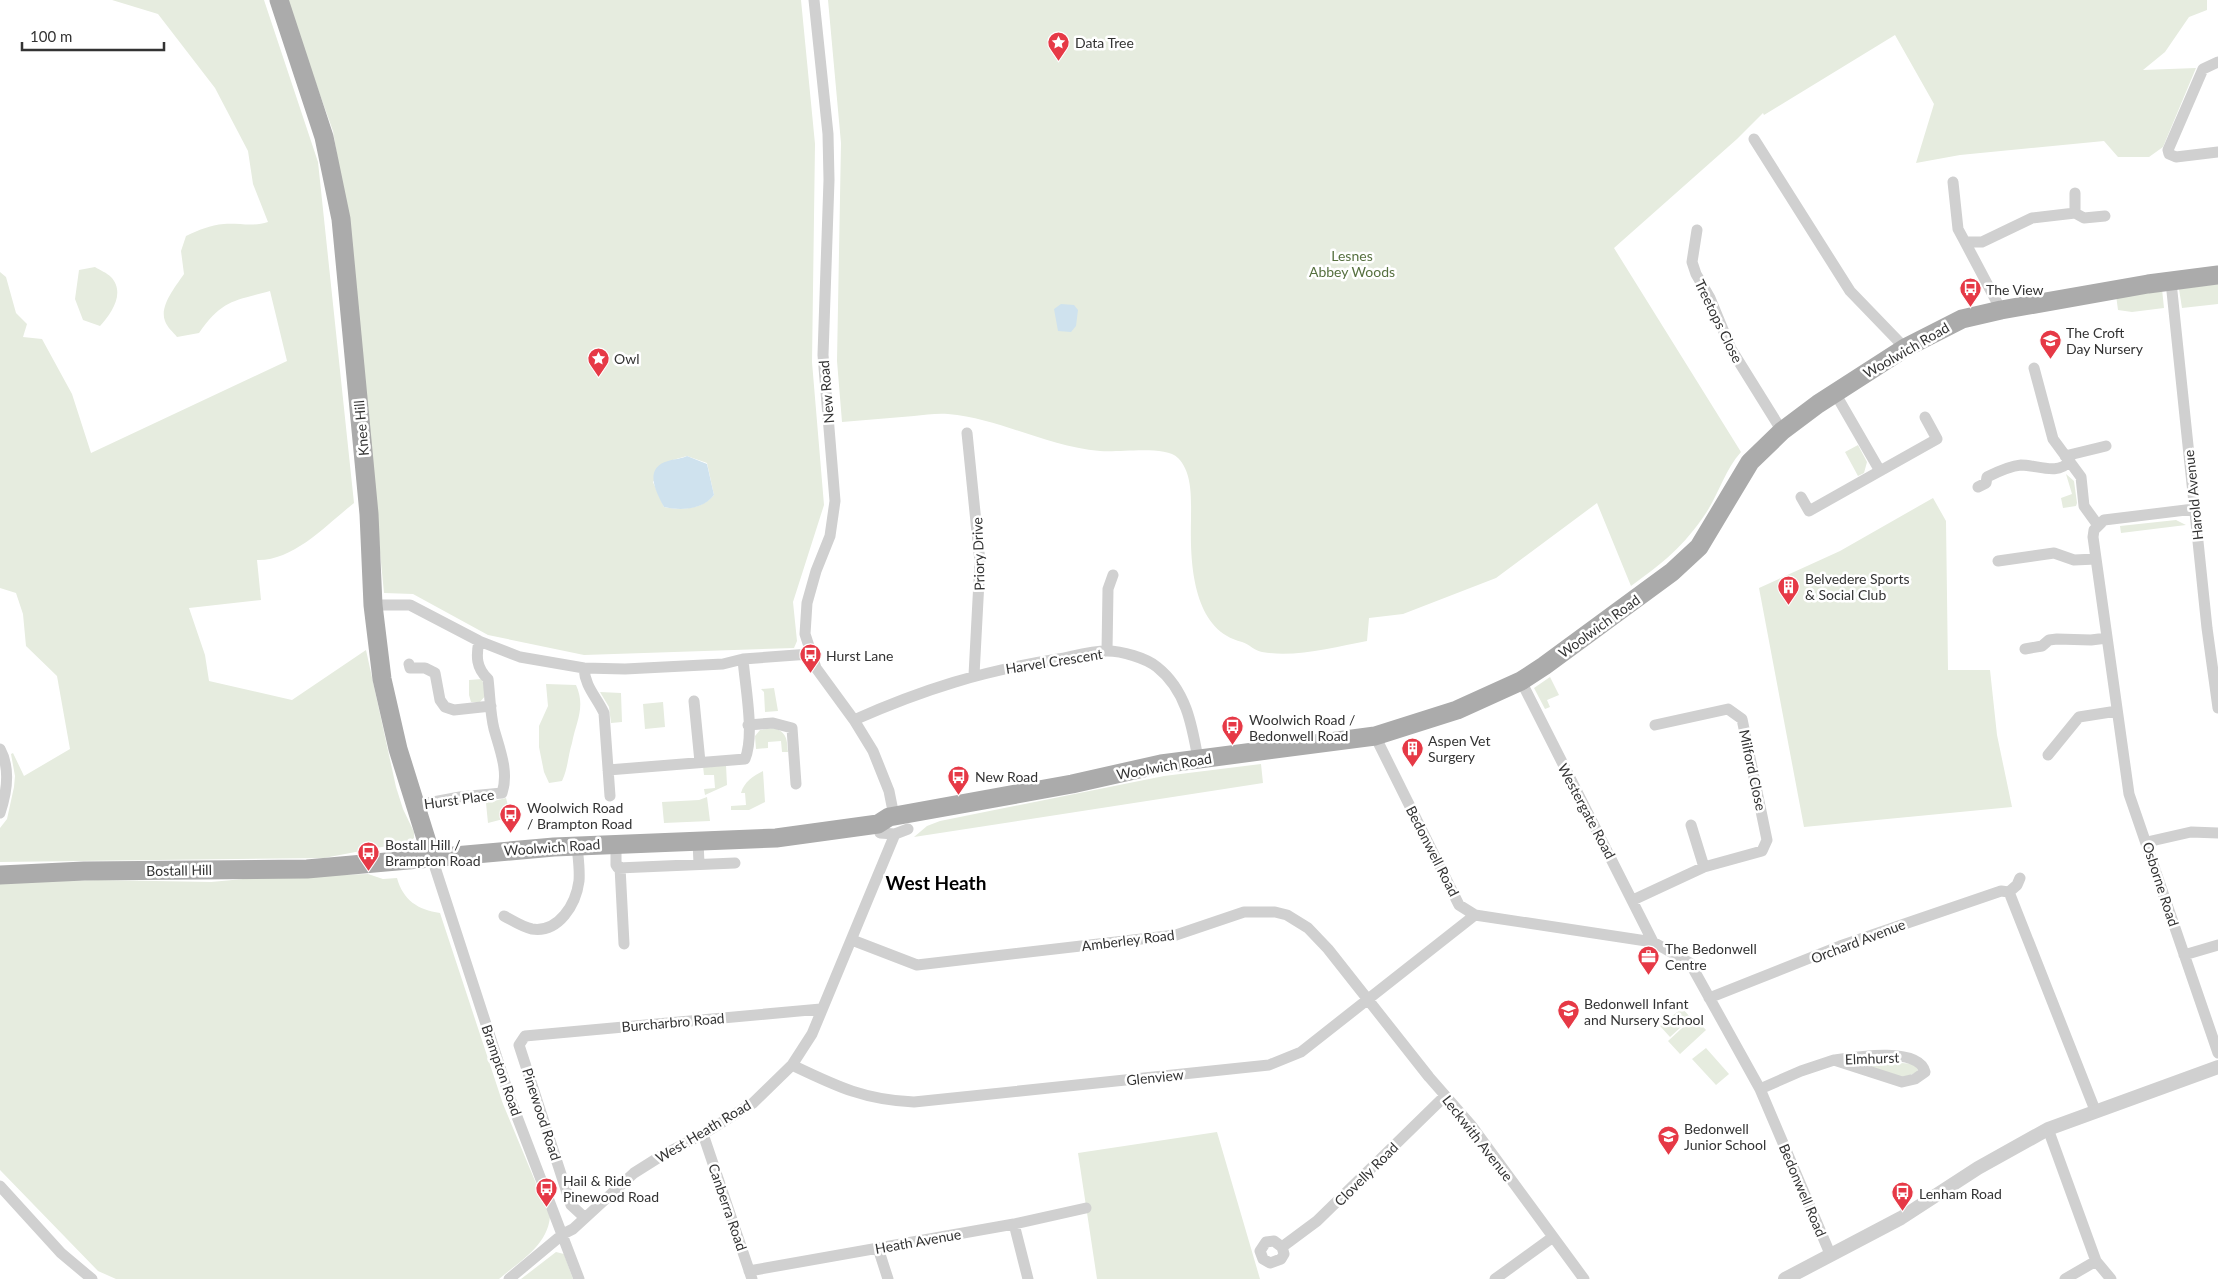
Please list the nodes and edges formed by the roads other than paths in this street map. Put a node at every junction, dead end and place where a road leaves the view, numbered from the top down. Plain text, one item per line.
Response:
1 (278, 0) edge
2 (814, 0) edge
3 (2218, 62) edge
4 (1754, 139) dead end
5 (2218, 152) edge
6 (1953, 182) dead end
7 (2075, 193) dead end
8 (2075, 214) junction
9 (2105, 216) dead end
10 (1697, 230) dead end
11 (1965, 242) junction
12 (2218, 275) edge
13 (2171, 282) junction
14 (2002, 310) junction
15 (1905, 348) junction
16 (2034, 368) dead end
17 (1836, 392) junction
18 (1924, 417) dead end
19 (1782, 431) junction
20 (967, 433) dead end
21 (2106, 446) dead end
22 (2068, 458) junction
23 (1880, 471) junction
24 (1978, 487) dead end
25 (1801, 496) dead end
26 (2194, 508) junction
27 (2097, 524) junction
28 (2096, 559) junction
29 (1998, 561) dead end
30 (1113, 575) dead end
31 (372, 605) junction
32 (2107, 638) junction
33 (479, 641) junction
34 (2025, 649) dead end
35 (1107, 651) junction
36 (810, 654) junction
37 (743, 660) junction
38 (409, 664) dead end
39 (584, 668) junction
40 (974, 675) junction
41 (1521, 681) junction
42 (694, 701) dead end
43 (491, 706) junction
44 (2218, 708) edge
45 (2117, 711) junction
46 (854, 720) junction
47 (748, 725) junction
48 (1655, 725) dead end
49 (1374, 736) junction
50 (0, 749) edge
51 (2048, 755) dead end
52 (1198, 759) junction
53 (700, 762) junction
54 (608, 770) junction
55 (796, 784) dead end
56 (610, 796) dead end
57 (417, 805) junction
58 (0, 813) edge
59 (890, 825) junction
60 (1691, 825) dead end
61 (908, 829) dead end
62 (2218, 833) edge
63 (698, 841) junction
64 (2147, 842) junction
65 (616, 843) junction
66 (577, 846) junction
67 (431, 854) junction
68 (735, 863) dead end
69 (358, 864) joint
70 (699, 864) junction
71 (626, 867) junction
72 (1704, 867) junction
73 (0, 875) edge
74 (2020, 878) dead end
75 (2009, 892) junction
76 (1633, 900) junction
77 (1475, 915) junction
78 (504, 916) dead end
79 (852, 940) junction
80 (1653, 942) junction
81 (624, 944) dead end
82 (2218, 945) edge
83 (2184, 955) junction
84 (1709, 998) junction
85 (1368, 1000) junction
86 (821, 1009) junction
87 (524, 1036) joint
88 (2218, 1053) edge
89 (1834, 1060) junction
90 (792, 1065) junction
91 (2218, 1067) edge
92 (1760, 1089) junction
93 (1445, 1096) junction
94 (2095, 1110) junction
95 (2048, 1130) junction
96 (703, 1134) junction
97 (0, 1186) edge
98 (1086, 1208) dead end
99 (584, 1217) junction
100 (1014, 1224) junction
101 (563, 1234) junction
102 (1553, 1237) junction
103 (1282, 1247) dead end
104 (878, 1248) junction
105 (1831, 1256) junction
106 (2096, 1261) junction
107 (751, 1275) edge
108 (92, 1279) edge
109 (509, 1279) edge
110 (579, 1279) edge
111 (888, 1279) edge
112 (1028, 1279) edge
113 (1495, 1279) edge
114 (1584, 1279) edge
115 (1785, 1279) edge
116 (2065, 1279) edge
117 (2111, 1279) edge

1 - 31 main road, Knee Hill
2 - 36 street, New Road
3 - 5 street
4 - 15 street
6 - 11 street
7 - 8 street
8 - 9 street
8 - 11 street
10 - 19 street, Treetops Close
11 - 14 street
12 - 13 main road, Woolwich Road
13 - 14 main road, Woolwich Road
13 - 26 street, Harold Avenue
14 - 15 main road, Woolwich Road
15 - 17 main road, Woolwich Road
16 - 22 street
17 - 19 main road, Woolwich Road
17 - 23 street
18 - 23 street
19 - 41 main road, Woolwich Road
20 - 40 street, Priory Drive
21 - 22 street
22 - 24 street
22 - 27 street
23 - 25 street
26 - 27 street
26 - 44 street, Harold Avenue
27 - 28 street, Osborne Road
28 - 29 street
28 - 32 street, Osborne Road
30 - 35 street
31 - 33 street
31 - 57 main road, Knee Hill
32 - 34 street
32 - 45 street, Osborne Road
33 - 39 street
33 - 43 street, Hurst Place
35 - 40 street, Harvel Crescent
35 - 52 street, Harvel Crescent
36 - 37 street
36 - 46 street, New Road
37 - 39 street
37 - 47 street
38 - 43 street
39 - 54 street
40 - 46 street, Harvel Crescent
41 - 49 main road, Woolwich Road
41 - 76 street, Westergate Road
42 - 53 street
43 - 57 street, Hurst Place
45 - 51 street
45 - 64 street, Osborne Road
46 - 59 street, New Road
47 - 53 street
47 - 55 street
48 - 72 street, Milford Close
49 - 52 main road, Woolwich Road
49 - 77 street, Bedonwell Road
50 - 58 street
52 - 59 main road, Woolwich Road
53 - 54 street
54 - 56 street
57 - 67 main road, Knee Hill
59 - 61 street
59 - 63 main road, Woolwich Road
59 - 67 main road, Woolwich Road
59 - 79 street, West Heath Road
60 - 72 street
62 - 64 street
63 - 65 main road, Woolwich Road
63 - 70 street
64 - 83 street, Osborne Road
65 - 66 main road, Woolwich Road
65 - 71 street
66 - 67 main road, Woolwich Road
66 - 78 street
67 - 69 main road, Woolwich Road
67 - 101 street, Brampton Road
68 - 70 street
69 - 73 main road, Bostall Hill
70 - 71 street
71 - 81 street
72 - 76 street, Milford Close
74 - 75 street
75 - 84 street, Orchard Avenue
75 - 94 street
76 - 80 street, Westergate Road
77 - 80 street, Bedonwell Road
77 - 85 street, Glenview
79 - 85 street, Amberley Road
79 - 86 street, West Heath Road
80 - 84 street, Bedonwell Road
82 - 83 street
83 - 88 street, Osborne Road
84 - 92 street, Bedonwell Road
85 - 90 street, Glenview
85 - 93 street, Leckwith Avenue
86 - 87 street, Burcharbro Road
86 - 90 street, West Heath Road
87 - 99 street, Pinewood Road
89 - 89 street, Elmhurst
89 - 92 street, Elmhurst
90 - 96 street, West Heath Road
91 - 94 street
92 - 105 street, Bedonwell Road
93 - 102 street, Leckwith Avenue
93 - 103 street, Clovelly Road
94 - 95 street
95 - 105 street
95 - 106 street
96 - 99 street, West Heath Road
96 - 107 street, Canberra Road
97 - 108 street
98 - 100 street, Heath Avenue
99 - 101 street, West Heath Road
100 - 104 street, Heath Avenue
100 - 112 street
101 - 109 street, West Heath Road
101 - 110 street, Brampton Road
102 - 113 street
102 - 114 street, Leckwith Avenue
104 - 107 street, Heath Avenue
104 - 111 street
105 - 115 street
106 - 116 street
106 - 117 street

